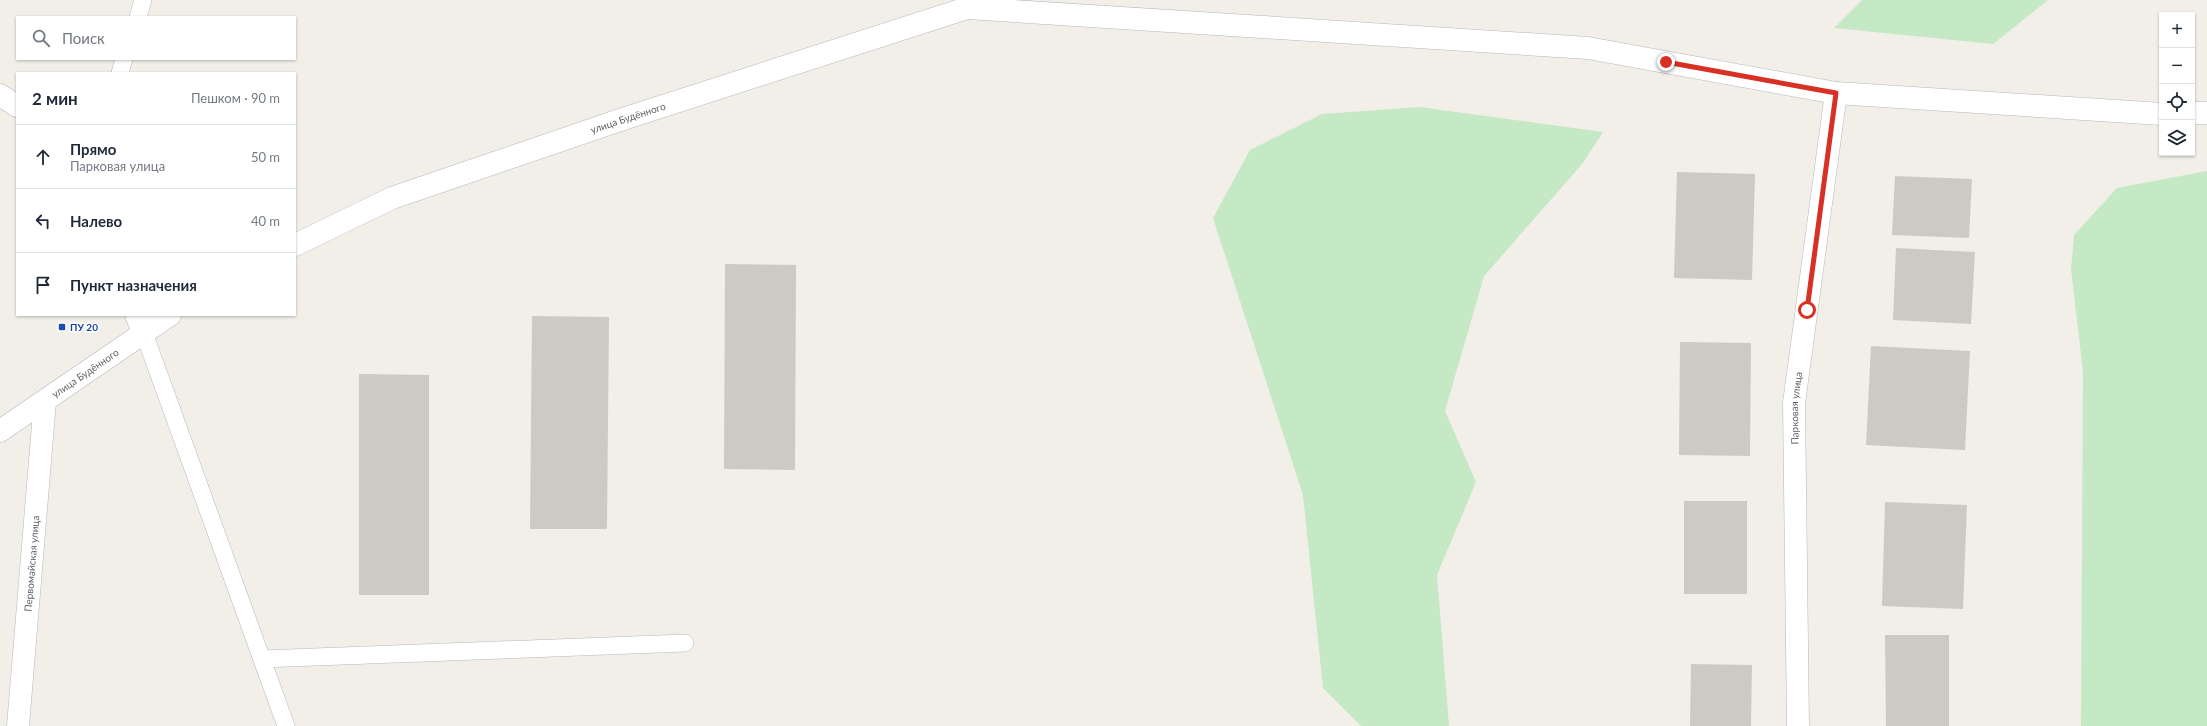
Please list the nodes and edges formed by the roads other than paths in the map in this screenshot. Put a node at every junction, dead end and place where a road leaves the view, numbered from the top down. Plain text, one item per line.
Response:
1 (142, 0) edge
2 (987, 0) edge
3 (967, 8) junction
4 (138, 16) edge
5 (124, 60) edge
6 (120, 72) edge
7 (1836, 93) junction
8 (0, 95) edge
9 (16, 105) edge
10 (2207, 113) edge
11 (2159, 114) edge
12 (2195, 114) edge
13 (296, 245) edge
14 (167, 316) edge
15 (140, 324) edge
16 (45, 401) junction
17 (0, 431) edge
18 (685, 643) dead end
19 (262, 659) junction
20 (18, 726) edge
21 (286, 726) edge
22 (1798, 726) edge

1 - 4 lane
2 - 3 street, улица Будённого
3 - 7 street
3 - 13 street, улица Будённого
5 - 6 lane
7 - 11 street
7 - 22 street, Парковая улица
8 - 9 street
10 - 12 street
14 - 15 street, улица Будённого
15 - 16 street, улица Будённого
15 - 19 lane
16 - 17 street, улица Будённого
16 - 20 street, Первомайская улица
18 - 19 lane
19 - 21 lane

